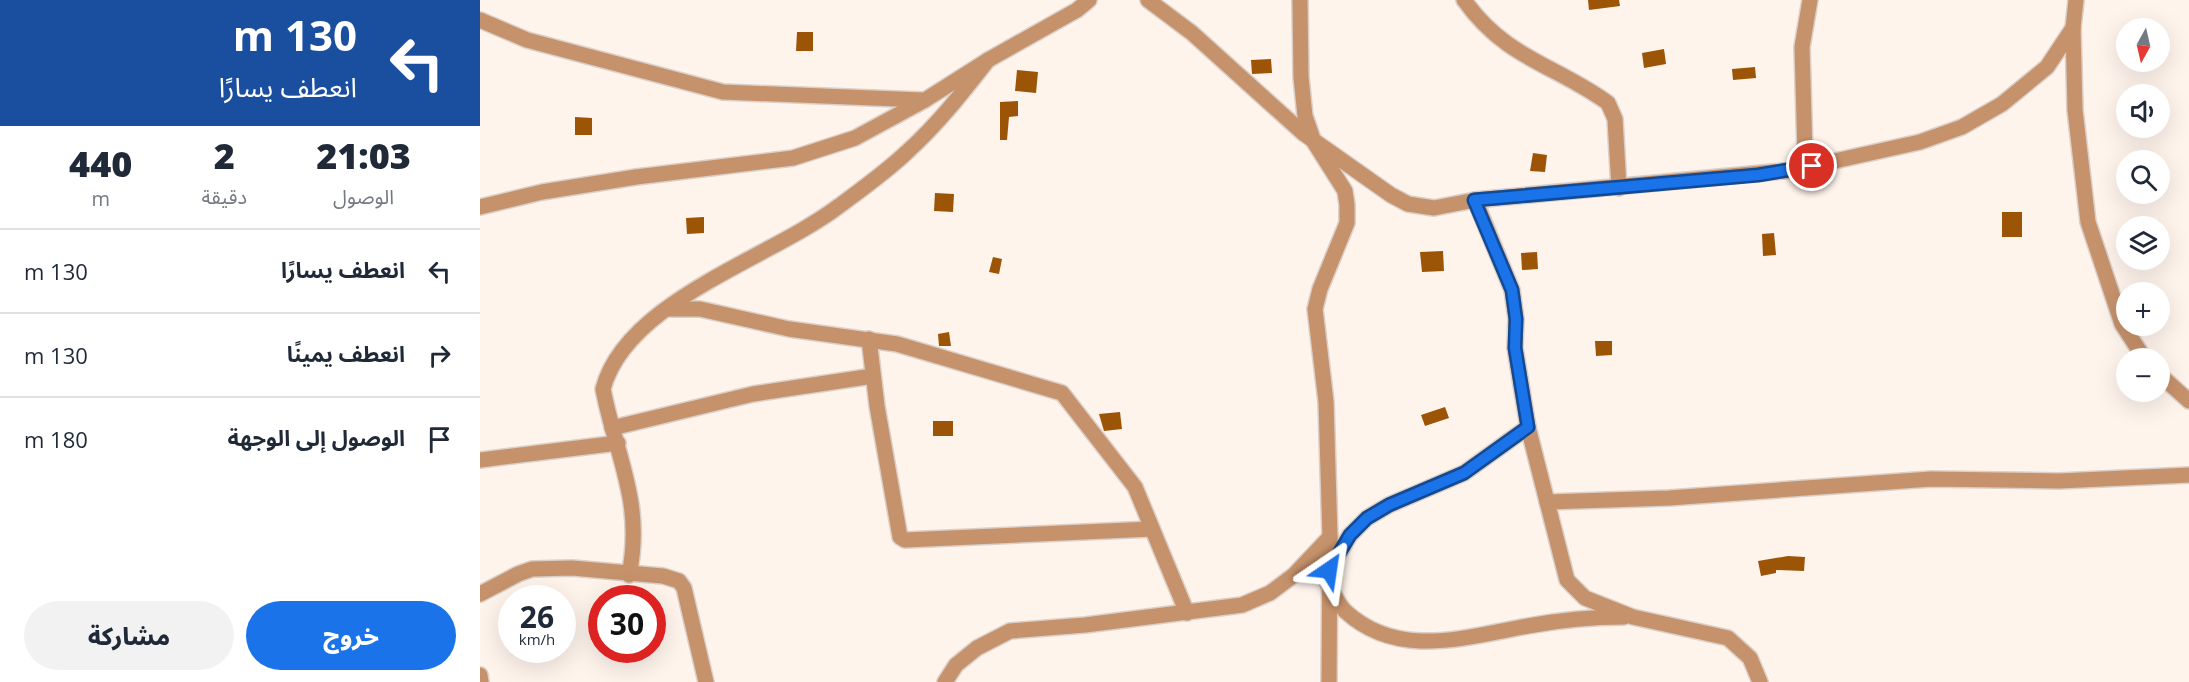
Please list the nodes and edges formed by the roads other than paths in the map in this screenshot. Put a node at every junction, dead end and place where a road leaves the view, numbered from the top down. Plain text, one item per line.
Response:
1 (1089, 0) edge
2 (1148, 0) edge
3 (1299, 0) edge
4 (1464, 0) edge
5 (1810, 0) edge
6 (2076, 0) edge
7 (480, 20) edge
8 (2073, 28) junction
9 (988, 60) junction
10 (925, 100) junction
11 (1314, 142) junction
12 (1794, 171) junction
13 (1619, 189) junction
14 (1474, 200) junction
15 (480, 207) edge
16 (669, 309) junction
17 (869, 339) junction
18 (2138, 348) edge
19 (873, 376) junction
20 (2170, 384) edge
21 (2189, 400) edge
22 (1528, 427) junction
23 (612, 428) junction
24 (618, 443) junction
25 (480, 460) edge
26 (2189, 475) edge
27 (1547, 502) junction
28 (1152, 529) junction
29 (1330, 537) junction
30 (629, 575) junction
31 (1328, 577) junction
32 (480, 594) edge
33 (1187, 613) junction
34 (1633, 617) junction
35 (480, 675) edge
36 (481, 682) edge
37 (706, 682) edge
38 (945, 682) edge
39 (1329, 682) edge
40 (1760, 682) edge

1 - 9 street
2 - 11 street
3 - 11 street
4 - 13 street
5 - 12 street
6 - 8 street
7 - 10 street
8 - 12 street
8 - 18 street
9 - 10 street
9 - 16 street
10 - 15 street
11 - 14 street
11 - 29 street
12 - 13 street
13 - 14 street
14 - 22 street
16 - 17 street
16 - 23 street
17 - 19 street
17 - 28 street
19 - 23 street
19 - 28 street
20 - 21 street
22 - 27 street
22 - 31 street
23 - 24 street
24 - 25 street
24 - 30 street
26 - 27 street
27 - 34 street
28 - 33 street
29 - 31 street
29 - 33 street
30 - 32 street
30 - 37 street
31 - 34 street
31 - 39 street
33 - 38 street
34 - 40 street
35 - 36 street

